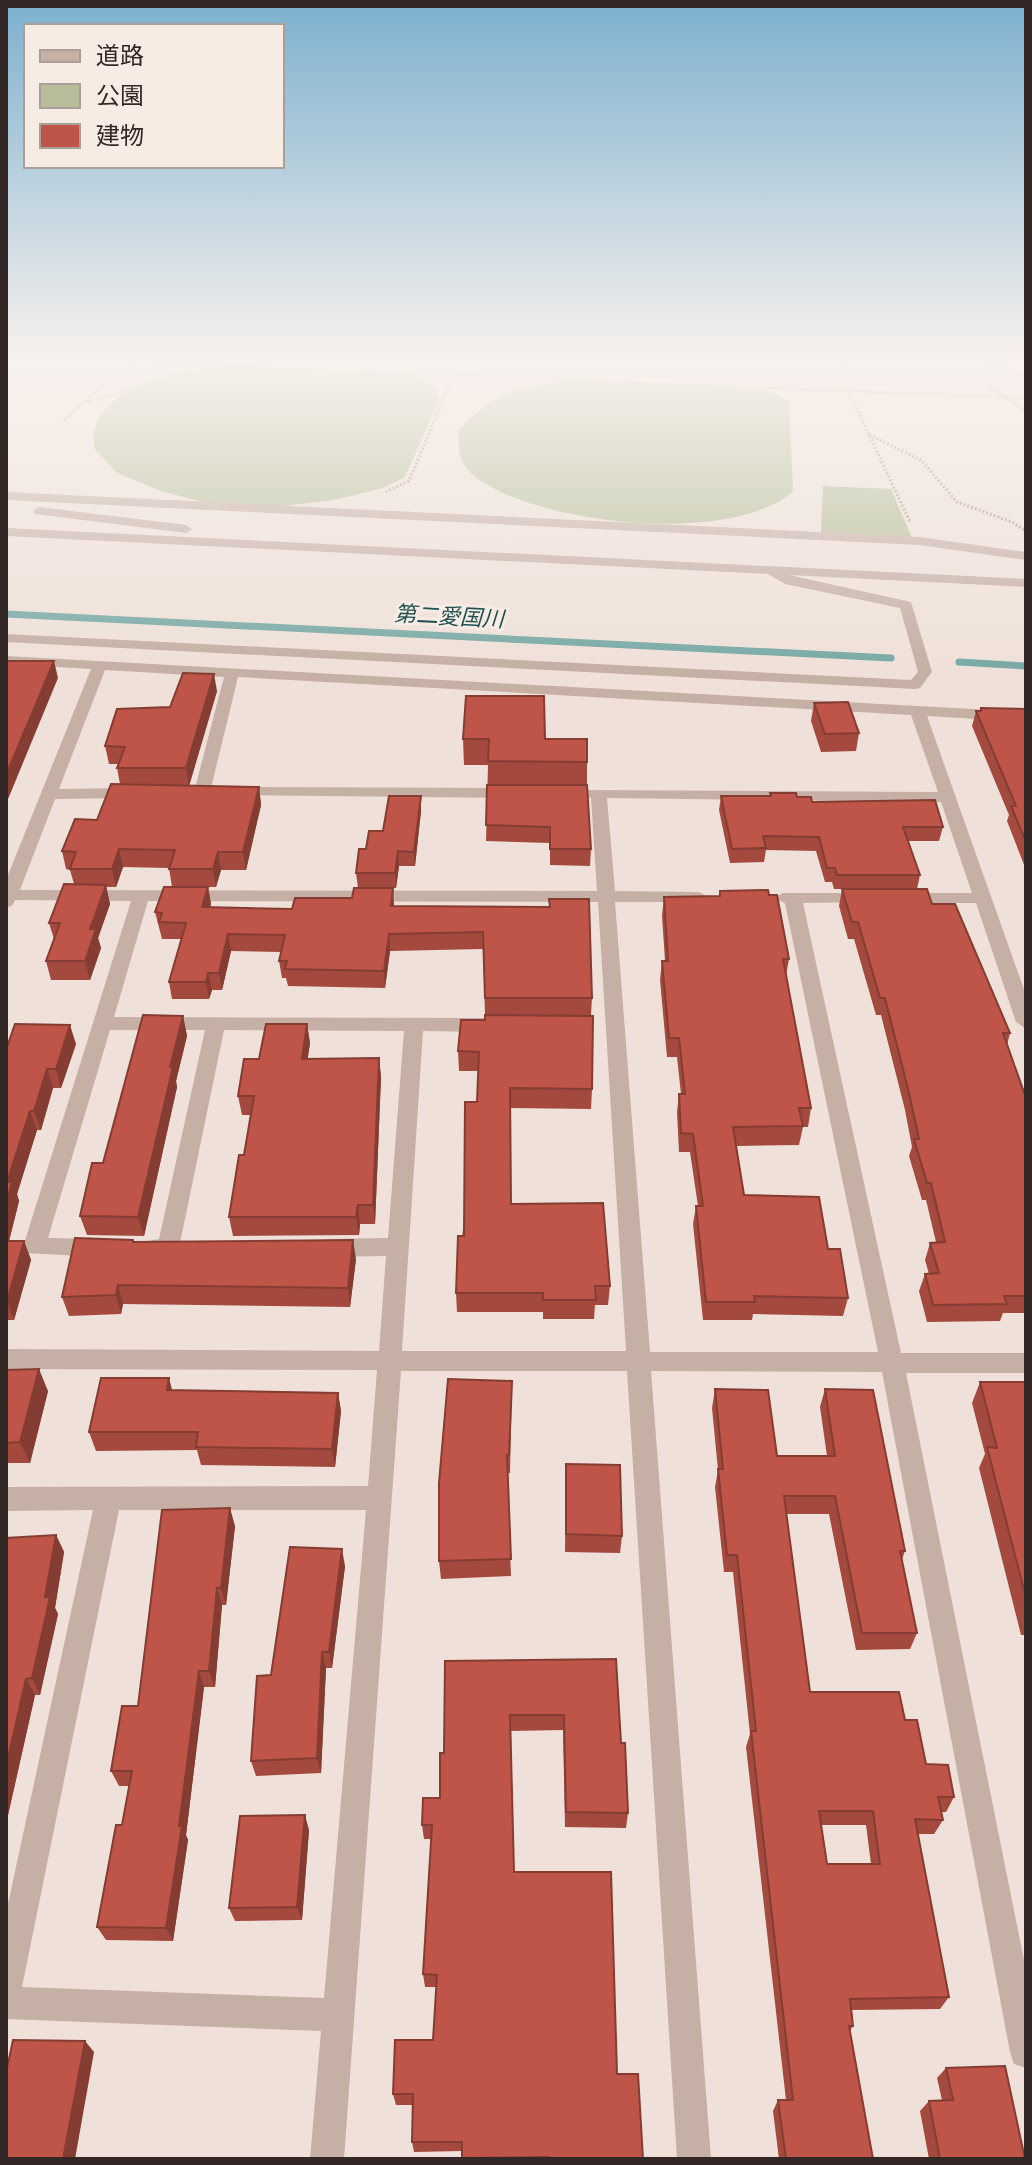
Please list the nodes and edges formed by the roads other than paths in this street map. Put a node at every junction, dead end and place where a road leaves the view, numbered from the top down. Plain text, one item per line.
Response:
1 (10, 497) edge
2 (6, 532) edge
3 (218, 543) junction
4 (1026, 556) edge
5 (772, 571) junction
6 (1026, 583) edge
7 (6, 638) edge
8 (6, 660) edge
9 (99, 667) junction
10 (232, 674) junction
11 (917, 710) junction
12 (1026, 717) edge
13 (156, 793) edge
14 (536, 793) edge
15 (568, 793) edge
16 (599, 793) junction
17 (48, 794) junction
18 (948, 797) junction
19 (141, 896) junction
20 (7, 897) edge
21 (608, 897) junction
22 (716, 897) edge
23 (762, 898) edge
24 (793, 898) junction
25 (983, 898) junction
26 (1020, 987) edge
27 (1026, 1022) edge
28 (103, 1023) junction
29 (216, 1023) junction
30 (414, 1024) junction
31 (507, 1025) edge
32 (398, 1247) junction
33 (168, 1248) junction
34 (198, 1248) edge
35 (306, 1248) edge
36 (6, 1359) edge
37 (390, 1362) junction
38 (639, 1362) junction
39 (1026, 1363) edge
40 (892, 1364) junction
41 (380, 1498) junction
42 (6, 1499) edge
43 (108, 1499) junction
44 (6, 1988) edge
45 (6, 2003) edge
46 (339, 2015) junction
47 (1026, 2052) edge
48 (327, 2159) edge
49 (694, 2159) edge

1 - 3 street
1 - 4 street
2 - 3 street
3 - 5 street
5 - 6 street
5 - 7 street
8 - 9 street
9 - 10 street
9 - 17 street
10 - 11 street
10 - 14 street
11 - 12 street
11 - 18 street
13 - 17 street
15 - 16 street
16 - 18 street
16 - 21 street
17 - 20 street
18 - 25 street
19 - 20 street
19 - 21 street
19 - 28 street
21 - 22 street
21 - 38 street
23 - 24 street
24 - 25 street
24 - 40 street
25 - 26 street
26 - 27 street
28 - 29 street
28 - 33 street
29 - 30 street
29 - 33 street
30 - 31 street
30 - 32 street
32 - 35 street
32 - 37 street
33 - 34 street
36 - 37 street
37 - 38 street
37 - 41 street
38 - 40 street
38 - 49 street
39 - 40 street
40 - 47 street
41 - 43 street
41 - 46 street
42 - 43 street
43 - 44 street
45 - 46 street
46 - 48 street

